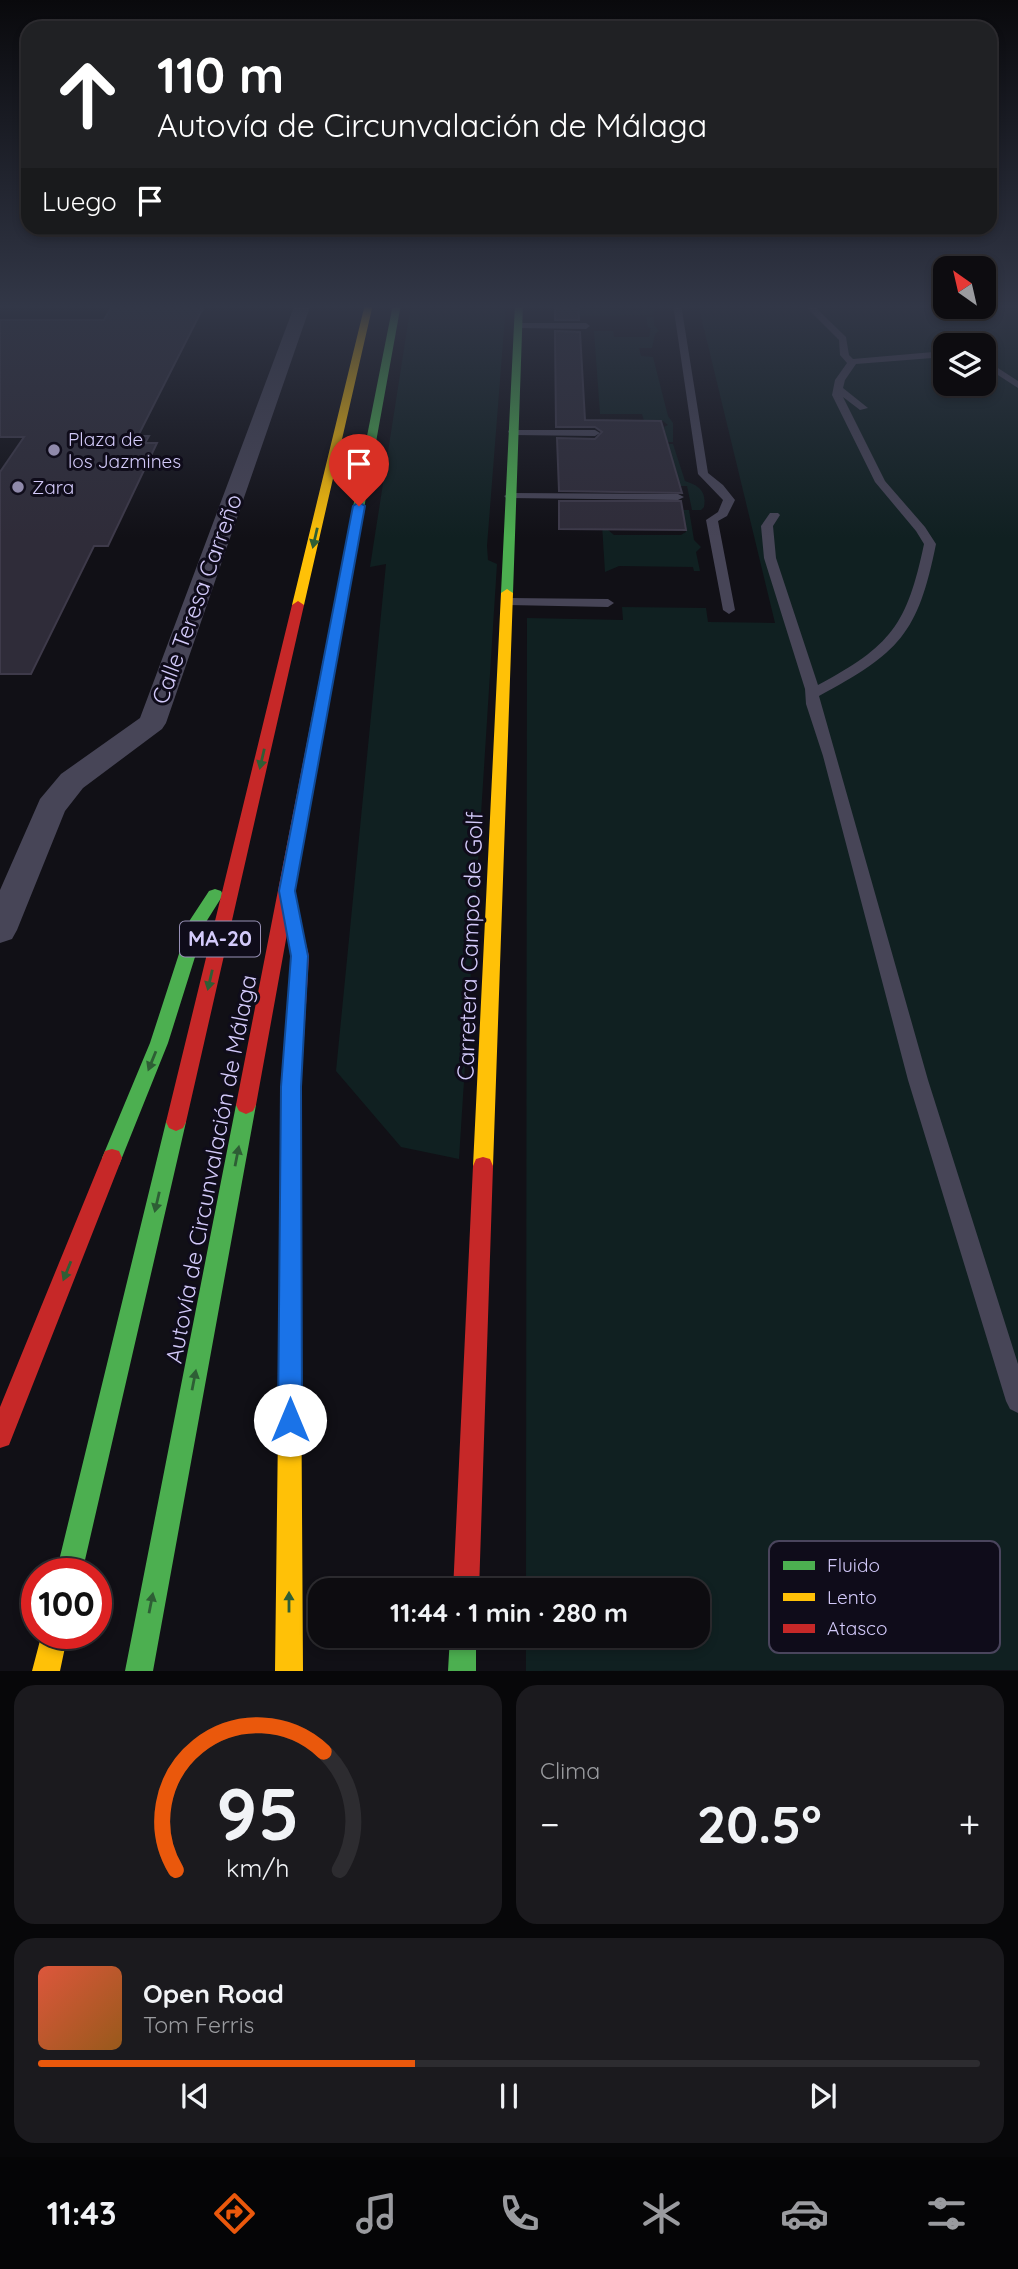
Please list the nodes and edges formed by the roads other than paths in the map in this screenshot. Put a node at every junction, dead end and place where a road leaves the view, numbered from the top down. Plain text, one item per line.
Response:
1 (275, 382) edge
2 (351, 382) edge
3 (382, 382) edge
4 (515, 382) edge
5 (689, 382) edge
6 (840, 382) edge
7 (838, 389) junction
8 (863, 408) dead end
9 (513, 432) junction
10 (595, 433) dead end
11 (510, 496) junction
12 (678, 497) dead end
13 (774, 515) dead end
14 (508, 602) junction
15 (608, 603) dead end
16 (729, 610) dead end
17 (812, 694) junction
18 (237, 865) junction
19 (287, 891) junction
20 (0, 930) edge
21 (1018, 1401) edge
22 (0, 1436) edge
23 (73, 1558) edge
24 (467, 1578) edge
25 (463, 1648) edge
26 (51, 1649) edge
27 (46, 1671) edge
28 (139, 1671) edge
29 (289, 1671) edge
30 (462, 1671) edge

1 - 20 street, Calle Teresa Carreño
2 -> 18 main road, Autovía de Circunvalación de Málaga / MA-20
3 - 19 main road, Autovía de Circunvalación de Málaga / MA-20
4 - 9 main road, Carretera Campo de Golf
5 - 16 lane
6 - 7 lane
7 - 8 lane
7 - 17 lane
9 - 10 lane
9 - 11 main road, Carretera Campo de Golf
11 - 12 lane
11 - 14 main road, Carretera Campo de Golf
13 - 17 lane
14 - 15 lane
14 - 24 main road, Carretera Campo de Golf
17 - 21 lane
18 -> 22 main road
18 -> 23 main road, Autovía de Circunvalación de Málaga / MA-20
28 -> 19 main road, Autovía de Circunvalación de Málaga / MA-20
29 -> 19 main road
25 - 30 main road
26 - 27 main road

